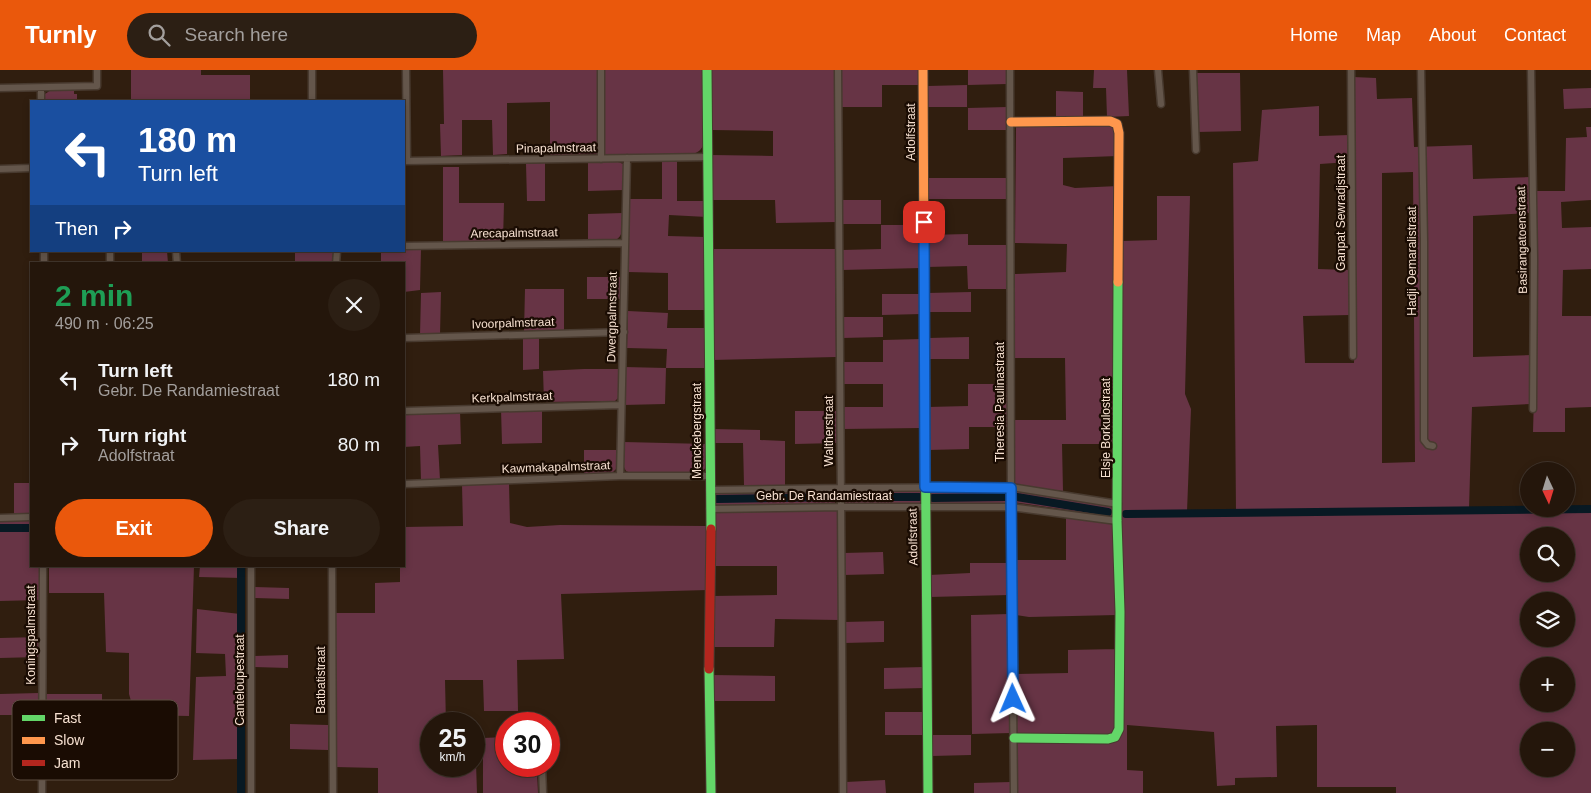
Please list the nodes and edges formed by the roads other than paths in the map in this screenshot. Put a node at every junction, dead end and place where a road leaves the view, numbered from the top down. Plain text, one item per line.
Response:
1 (96, 70) edge
2 (312, 70) edge
3 (406, 70) edge
4 (601, 70) edge
5 (707, 70) edge
6 (838, 70) edge
7 (923, 70) edge
8 (1010, 70) edge
9 (1158, 70) edge
10 (1193, 70) edge
11 (1351, 70) edge
12 (1421, 70) edge
13 (1531, 70) edge
14 (0, 88) edge
15 (41, 88) junction
16 (41, 100) edge
17 (312, 100) edge
18 (1160, 104) dead end
19 (1011, 122) junction
20 (1196, 150) dead end
21 (708, 157) junction
22 (627, 158) junction
23 (601, 159) junction
24 (405, 161) edge
25 (30, 168) edge
26 (0, 169) edge
27 (625, 243) junction
28 (405, 246) edge
29 (624, 332) junction
30 (405, 338) edge
31 (1353, 356) dead end
32 (621, 405) junction
33 (1533, 409) dead end
34 (405, 411) edge
35 (1433, 446) dead end
36 (620, 476) junction
37 (710, 476) junction
38 (405, 484) edge
39 (925, 487) junction
40 (841, 488) junction
41 (1011, 488) junction
42 (710, 490) junction
43 (1118, 504) junction
44 (841, 507) junction
45 (1011, 507) junction
46 (926, 508) junction
47 (710, 509) junction
48 (30, 517) edge
49 (0, 518) edge
50 (1117, 521) junction
51 (43, 567) edge
52 (252, 567) edge
53 (332, 567) edge
54 (42, 700) edge
55 (1014, 738) junction
56 (542, 777) edge
57 (42, 780) edge
58 (42, 793) edge
59 (251, 793) edge
60 (333, 793) edge
61 (542, 793) edge
62 (711, 793) edge
63 (843, 793) edge
64 (928, 793) edge
65 (1014, 793) edge

1 - 15 street
2 - 17 street
3 - 24 street
4 - 23 street
5 - 21 street, Menckebergstraat
6 - 40 street, Waltherstraat
7 - 39 street, Adolfstraat
8 - 19 street, Theresia Paulinastraat
9 - 18 street
10 - 20 street
11 - 31 street, Ganpat Sewradjstraat
12 - 35 street, Hadji Oemaralistraat
13 - 33 street, Basirangatoenstraat
14 - 15 street
15 - 16 street
19 - 41 street, Theresia Paulinastraat
19 - 43 street, Elsje Borkulostraat
21 - 22 street, Pinapalmstraat
21 - 37 street, Menckebergstraat
22 - 23 street, Pinapalmstraat
22 - 27 street, Dwergpalmstraat
23 - 24 street, Pinapalmstraat
25 - 26 street
27 - 28 street, Arecapalmstraat
27 - 29 street, Dwergpalmstraat
29 - 30 street, Ivoorpalmstraat
29 - 32 street, Dwergpalmstraat
32 - 34 street, Kerkpalmstraat
32 - 36 street, Dwergpalmstraat
36 - 37 street, Kawmakapalmstraat
36 - 38 street, Kawmakapalmstraat
37 - 42 street, Menckebergstraat
39 - 40 street, Gebr. De Randamiestraat
39 - 41 street, Gebr. De Randamiestraat
39 - 46 street, Adolfstraat
40 - 42 street, Gebr. De Randamiestraat
40 - 44 street, Waltherstraat
41 - 43 street, Gebr. De Randamiestraat
41 - 45 street, Theresia Paulinastraat
42 - 47 street, Menckebergstraat
43 - 50 street, Elsje Borkulostraat
44 - 46 street, Gebr. De Randamiestraat
44 - 47 street, Gebr. De Randamiestraat
44 - 63 street, Waltherstraat
45 - 46 street, Gebr. De Randamiestraat
45 - 50 street, Gebr. De Randamiestraat
45 - 55 street, Theresia Paulinastraat
46 - 64 street, Adolfstraat
47 - 62 street, Menckebergstraat
48 - 49 street
50 - 55 street, Elsje Borkulostraat
51 - 54 street, Koningspalmstraat
52 - 59 street, Canteloupestraat
53 - 60 street, Batbatistraat
55 - 65 street, Theresia Paulinastraat
56 - 61 street
57 - 58 street, Koningspalmstraat

